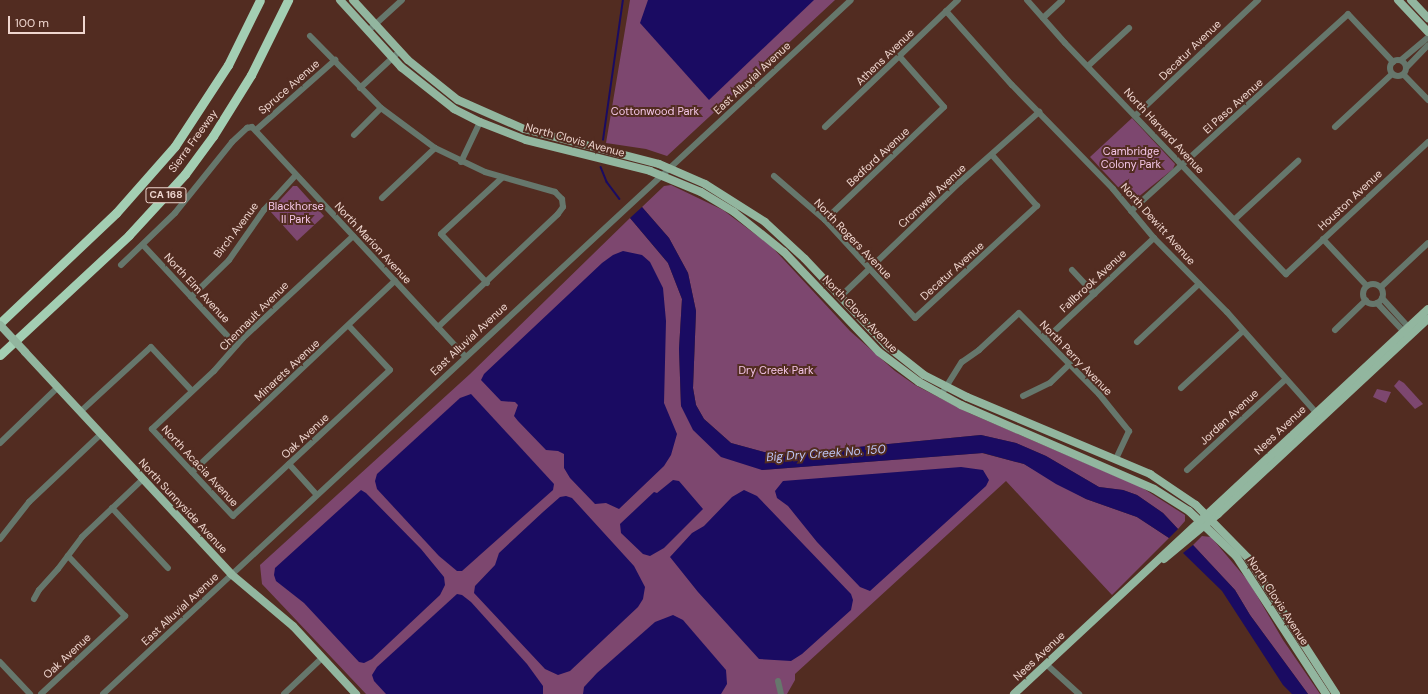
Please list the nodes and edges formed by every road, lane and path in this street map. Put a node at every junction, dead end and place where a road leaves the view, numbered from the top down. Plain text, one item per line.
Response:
1 (260, 0) edge
2 (288, 0) edge
3 (340, 0) edge
4 (352, 0) edge
5 (402, 0) edge
6 (851, 0) edge
7 (958, 0) edge
8 (1027, 0) edge
9 (1062, 0) edge
10 (1258, 0) edge
11 (1398, 0) edge
12 (1411, 0) edge
13 (946, 11) junction
14 (1043, 18) junction
15 (1428, 18) edge
16 (375, 24) junction
17 (1129, 28) dead end
18 (368, 31) junction
19 (1428, 32) edge
20 (310, 36) dead end
21 (1428, 36) edge
22 (1428, 45) edge
23 (400, 51) junction
24 (900, 57) junction
25 (392, 58) junction
26 (335, 60) junction
27 (1401, 60) junction
28 (1393, 62) junction
29 (1088, 66) junction
30 (1407, 67) junction
31 (1392, 74) junction
32 (1404, 74) junction
33 (360, 88) junction
34 (1428, 100) edge
35 (381, 108) junction
36 (1039, 112) junction
37 (1136, 115) junction
38 (480, 122) junction
39 (825, 127) dead end
40 (1335, 127) dead end
41 (256, 130) junction
42 (534, 132) junction
43 (354, 135) dead end
44 (1428, 142) edge
45 (435, 148) junction
46 (992, 155) junction
47 (1298, 161) dead end
48 (461, 162) junction
49 (1181, 165) junction
50 (669, 168) junction
51 (296, 175) junction
52 (662, 175) junction
53 (774, 176) dead end
54 (502, 178) junction
55 (382, 198) dead end
56 (1131, 211) junction
57 (1235, 219) junction
58 (825, 220) junction
59 (353, 236) junction
60 (1154, 238) junction
61 (1323, 240) junction
62 (1428, 243) edge
63 (143, 245) junction
64 (784, 252) junction
65 (121, 265) dead end
66 (869, 270) junction
67 (1072, 270) dead end
68 (1286, 274) joint
69 (395, 281) junction
70 (487, 283) junction
71 (1199, 284) junction
72 (1367, 286) junction
73 (1381, 287) junction
74 (1094, 294) junction
75 (191, 297) junction
76 (840, 297) junction
77 (1382, 298) junction
78 (1366, 300) junction
79 (1377, 303) junction
80 (1428, 309) edge
81 (915, 318) joint
82 (1428, 319) edge
83 (0, 324) edge
84 (349, 326) junction
85 (438, 328) junction
86 (1335, 330) dead end
87 (1243, 331) junction
88 (1409, 332) junction
89 (1046, 339) junction
90 (1137, 342) dead end
91 (236, 345) junction
92 (0, 355) edge
93 (465, 356) junction
94 (1070, 364) junction
95 (1286, 379) junction
96 (58, 387) junction
97 (946, 388) junction
98 (1181, 388) dead end
99 (192, 391) junction
100 (941, 395) junction
101 (1023, 396) dead end
102 (80, 412) junction
103 (1318, 414) junction
104 (152, 429) joint
105 (101, 434) junction
106 (0, 443) edge
107 (1116, 459) junction
108 (289, 464) junction
109 (1186, 470) dead end
110 (192, 472) junction
111 (143, 479) junction
112 (316, 494) junction
113 (112, 508) junction
114 (234, 516) joint
115 (1210, 516) junction
116 (1202, 522) junction
117 (0, 539) edge
118 (68, 556) junction
119 (168, 568) dead end
120 (231, 574) junction
121 (34, 599) dead end
122 (322, 658) junction
123 (0, 662) edge
124 (1046, 664) junction
125 (778, 681) dead end
126 (30, 694) edge
127 (41, 694) edge
128 (103, 694) edge
129 (284, 694) edge
130 (356, 694) edge
131 (781, 694) edge
132 (1014, 694) edge
133 (1080, 694) edge
134 (1326, 694) edge
135 (1336, 694) edge

1 - 83 highway, Sierra Freeway / CA 168
2 - 92 highway, Sierra Freeway / CA 168
3 - 18 main road, North Clovis Avenue
4 - 16 main road, North Clovis Avenue
5 - 16 street
6 - 50 street, East Alluvial Avenue
7 - 13 street, Athens Avenue
8 - 14 street, North Harvard Avenue
9 - 14 street
10 - 37 street, Decatur Avenue
11 - 19 main road
12 - 15 main road
13 - 24 street, Athens Avenue
13 - 36 street, North Dewitt Avenue
14 - 29 street, North Harvard Avenue
16 - 18 street
16 - 23 main road, North Clovis Avenue
17 - 29 street
18 - 25 main road, North Clovis Avenue
20 - 26 street
21 - 27 street
22 - 30 street
23 - 25 street
23 - 42 main road, North Clovis Avenue
24 - 39 street, Athens Avenue
24 - 58 street, Bedford Avenue
25 - 33 street
25 - 38 main road, North Clovis Avenue
26 - 33 street
26 - 41 street, Spruce Avenue
27 - 28 street
27 - 30 street
28 - 31 street
28 - 49 street, El Paso Avenue
29 - 37 street, North Harvard Avenue
30 - 32 street
31 - 32 street
31 - 40 street
32 - 34 street
33 - 35 street
35 - 43 street
35 - 45 street
36 - 46 street, Cromwell Avenue
36 - 56 street, North Dewitt Avenue
37 - 49 street, North Harvard Avenue
38 - 42 main road
38 - 48 street
38 - 52 main road, North Clovis Avenue
41 - 51 street, North Marion Avenue
41 - 63 street, North Marion Avenue
42 - 50 main road, North Clovis Avenue
44 - 61 street, Houston Avenue
45 - 48 street
45 - 55 street
46 - 66 street, Cromwell Avenue
46 - 81 street, Decatur Avenue
47 - 57 street
48 - 54 street
49 - 56 street, El Paso Avenue
49 - 57 street, North Harvard Avenue
50 - 52 street, East Alluvial Avenue
50 - 76 main road, North Clovis Avenue
51 - 59 street, North Marion Avenue
51 - 75 street, Birch Avenue
52 - 64 main road, North Clovis Avenue
52 - 93 street, East Alluvial Avenue
53 - 58 street, North Rogers Avenue
54 - 70 street
54 - 70 street
56 - 60 street, North Dewitt Avenue
57 - 68 street, North Harvard Avenue
58 - 66 street, North Rogers Avenue
59 - 69 street, North Marion Avenue
59 - 91 street, Chennault Avenue
60 - 71 street, North Dewitt Avenue
60 - 74 street, Fallbrook Avenue
61 - 68 street, Houston Avenue
61 - 72 street
62 - 73 street
63 - 65 street
63 - 75 street, North Elm Avenue
64 - 76 main road
64 - 100 main road, North Clovis Avenue
66 - 76 street, Cromwell Avenue
66 - 81 street, North Rogers Avenue
67 - 74 street
69 - 84 street, Minarets Avenue
69 - 85 street, North Marion Avenue
70 - 85 street
71 - 87 street, North Dewitt Avenue
71 - 90 street
72 - 73 street
72 - 78 street
73 - 77 street
74 - 89 street, Fallbrook Avenue
75 - 91 street, North Elm Avenue
76 - 97 main road, North Clovis Avenue
77 - 79 street
77 - 88 street
78 - 79 street
78 - 86 street
79 - 88 street
80 - 88 main road, Nees Avenue
82 - 88 main road, Nees Avenue
83 - 96 main road, North Sunnyside Avenue, bridge
84 - 108 street, Oak Avenue
84 - 110 street, Minarets Avenue
85 - 93 street, North Marion Avenue
87 - 95 street, North Dewitt Avenue
87 - 98 street
88 - 103 main road, Nees Avenue
89 - 94 street, North Perry Avenue
89 - 97 street, North Perry Avenue
91 - 99 street, Chennault Avenue
93 - 112 street, East Alluvial Avenue
94 - 101 street
94 - 107 street, North Perry Avenue
95 - 103 street, North Dewitt Avenue
95 - 109 street, Jordan Avenue
96 - 102 main road, North Sunnyside Avenue
96 - 106 street
97 - 100 street
97 - 107 main road, North Clovis Avenue
99 - 102 street
99 - 104 street, Chennault Avenue
100 - 116 main road, North Clovis Avenue
102 - 105 main road, North Sunnyside Avenue
103 - 115 main road, Nees Avenue
104 - 110 street, North Acacia Avenue
105 - 111 main road, North Sunnyside Avenue
105 - 117 street
107 - 115 main road, North Clovis Avenue
108 - 112 street
108 - 114 street, Oak Avenue
110 - 114 street, North Acacia Avenue
111 - 113 street
111 - 120 main road, North Sunnyside Avenue
112 - 120 street, East Alluvial Avenue
113 - 118 street
113 - 119 street
115 - 116 main road, Nees Avenue
115 - 135 main road, North Clovis Avenue
116 - 124 main road, Nees Avenue
116 - 134 main road, North Clovis Avenue
118 - 121 street
118 - 127 street, Oak Avenue
120 - 122 main road, North Sunnyside Avenue
120 - 128 street, East Alluvial Avenue
122 - 129 street
122 - 130 main road, North Sunnyside Avenue
123 - 126 street
124 - 132 main road, Nees Avenue
124 - 133 street
125 - 131 street

